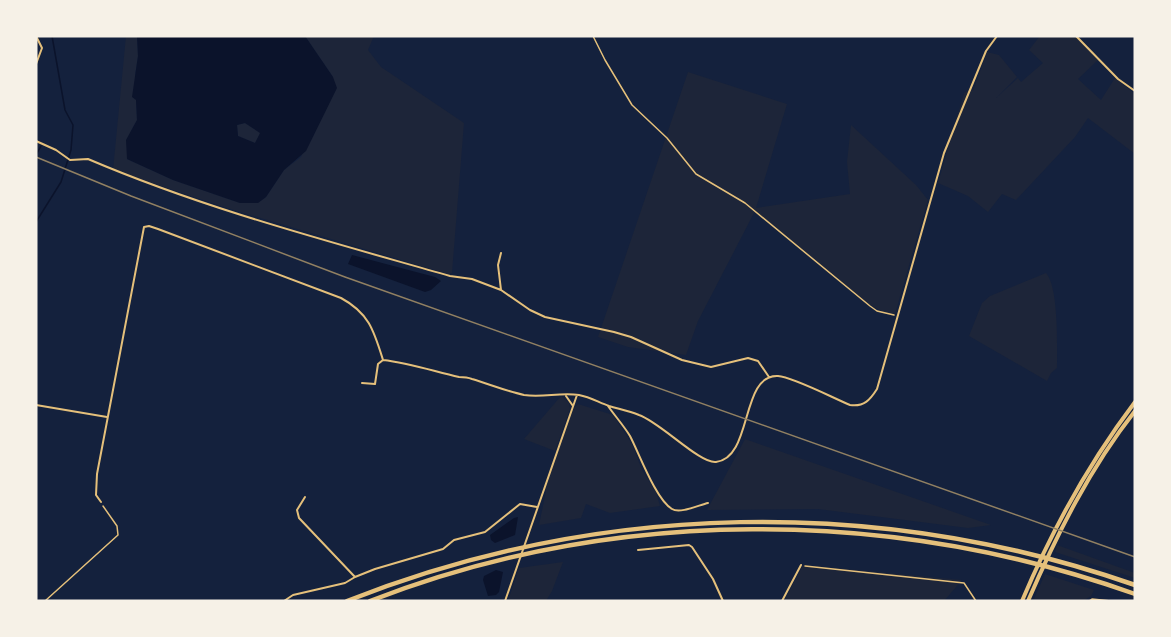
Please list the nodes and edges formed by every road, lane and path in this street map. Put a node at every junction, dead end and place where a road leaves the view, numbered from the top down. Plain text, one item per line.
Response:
1 (36, 36) edge
2 (593, 36) edge
3 (997, 36) edge
4 (1076, 36) edge
5 (36, 64) edge
6 (1135, 91) edge
7 (36, 141) edge
8 (501, 253) dead end
9 (501, 290) junction
10 (898, 316) junction
11 (383, 360) junction
12 (769, 377) junction
13 (362, 383) dead end
14 (566, 395) junction
15 (577, 395) junction
16 (1135, 402) edge
17 (36, 405) edge
18 (608, 405) junction
19 (573, 406) junction
20 (1135, 411) edge
21 (108, 418) junction
22 (305, 497) dead end
23 (100, 502) joint
24 (708, 503) dead end
25 (537, 507) junction
26 (1062, 521) junction
27 (638, 550) dead end
28 (801, 565) joint
29 (1037, 572) junction
30 (355, 577) junction
31 (1135, 585) edge
32 (1135, 594) edge
33 (45, 601) edge
34 (284, 601) edge
35 (347, 601) edge
36 (370, 601) edge
37 (505, 601) edge
38 (723, 601) edge
39 (782, 601) edge
40 (976, 601) edge
41 (1022, 601) edge
42 (1028, 601) edge
43 (1089, 601) edge
44 (1111, 601) edge

1 - 5 street
2 - 10 path
3 - 10 street
4 - 6 street
7 - 9 street
8 - 9 street
9 - 12 street
10 - 12 street
11 - 13 street
11 - 14 street
11 - 21 street
12 - 18 street
14 - 15 street
14 - 19 street
15 - 18 street
15 - 19 street
16 - 26 highway
17 - 21 street
18 - 24 street
19 - 25 street
20 - 26 highway
21 - 23 street
22 - 30 street
23 - 33 path
25 - 30 street
25 - 37 street
26 - 29 highway
27 - 38 street
28 - 39 street
28 - 40 path
29 - 41 highway
29 - 42 highway
30 - 34 street
31 - 35 highway
32 - 36 highway
43 - 44 path

